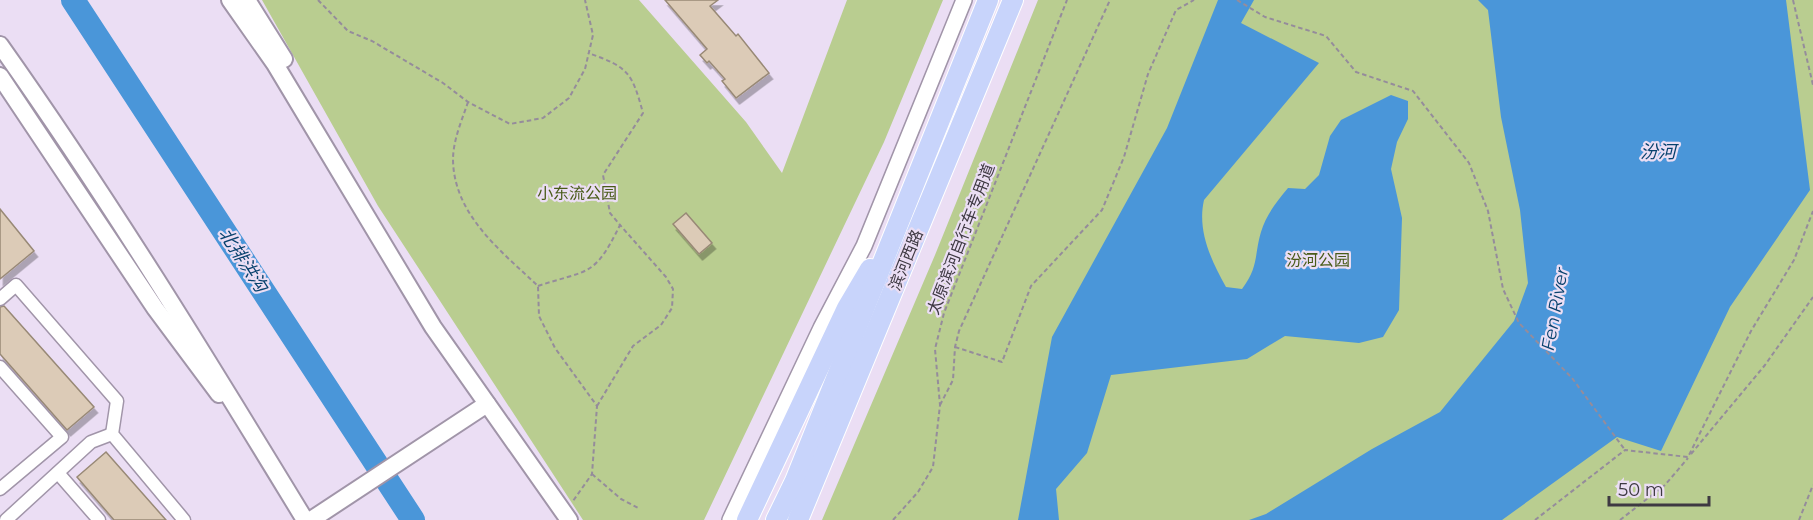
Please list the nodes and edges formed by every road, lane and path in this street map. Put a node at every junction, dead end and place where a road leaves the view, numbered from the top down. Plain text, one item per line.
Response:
1 (230, 0) edge
2 (247, 0) edge
3 (318, 0) edge
4 (585, 0) edge
5 (964, 0) edge
6 (988, 0) edge
7 (1013, 0) edge
8 (1067, 0) edge
9 (1110, 0) edge
10 (1194, 0) edge
11 (1237, 0) edge
12 (1793, 0) edge
13 (0, 45) edge
14 (588, 53) junction
15 (0, 76) edge
16 (1813, 85) edge
17 (468, 102) junction
18 (337, 167) junction
19 (906, 207) junction
20 (1813, 211) edge
21 (620, 225) junction
22 (864, 246) junction
23 (538, 286) junction
24 (1813, 297) edge
25 (0, 299) edge
26 (847, 309) junction
27 (955, 347) junction
28 (0, 367) edge
29 (487, 404) junction
30 (940, 405) junction
31 (597, 406) junction
32 (112, 434) junction
33 (255, 438) junction
34 (1625, 450) junction
35 (1689, 457) junction
36 (58, 473) junction
37 (592, 474) junction
38 (1813, 485) edge
39 (0, 489) edge
40 (813, 489) junction
41 (18, 509) junction
42 (640, 509) dead end
43 (570, 512) edge
44 (6, 520) edge
45 (27, 520) edge
46 (99, 520) edge
47 (184, 520) edge
48 (305, 520) edge
49 (312, 520) edge
50 (730, 520) edge
51 (747, 520) edge
52 (776, 520) edge
53 (798, 520) edge
54 (804, 520) edge
55 (893, 520) edge
56 (1535, 520) edge
57 (1620, 520) edge
58 (1798, 520) edge

1 - 18 main road
2 - 18 main road
3 - 17 path
4 - 14 path
5 - 22 street
6 - 19 highway, 滨河西路
7 - 40 highway, 滨河西路
8 - 30 path, 太原滨河自行车专用道
9 - 27 path
10 - 27 path
11 - 34 path
12 - 16 path
13 - 33 main road
14 - 17 path
14 - 21 path
15 - 33 main road
17 - 23 path
18 - 29 main road
19 - 26 highway
19 - 52 highway, 滨河西路
20 - 35 path
21 - 23 path
21 - 31 path
22 - 26 street
22 - 50 street
23 - 31 path
24 - 35 path
25 - 32 street
26 - 51 highway
27 - 30 path
28 - 39 street
29 - 43 main road
29 - 49 main road
30 - 55 path, 太原滨河自行车专用道
31 - 37 path
32 - 36 street
32 - 47 street
33 - 48 main road
34 - 35 path
34 - 56 path
35 - 57 path
36 - 41 street
36 - 46 street
37 - 42 path
37 - 43 path
38 - 58 path
40 - 53 highway, 滨河西路
40 - 54 highway
41 - 44 street
41 - 45 street

